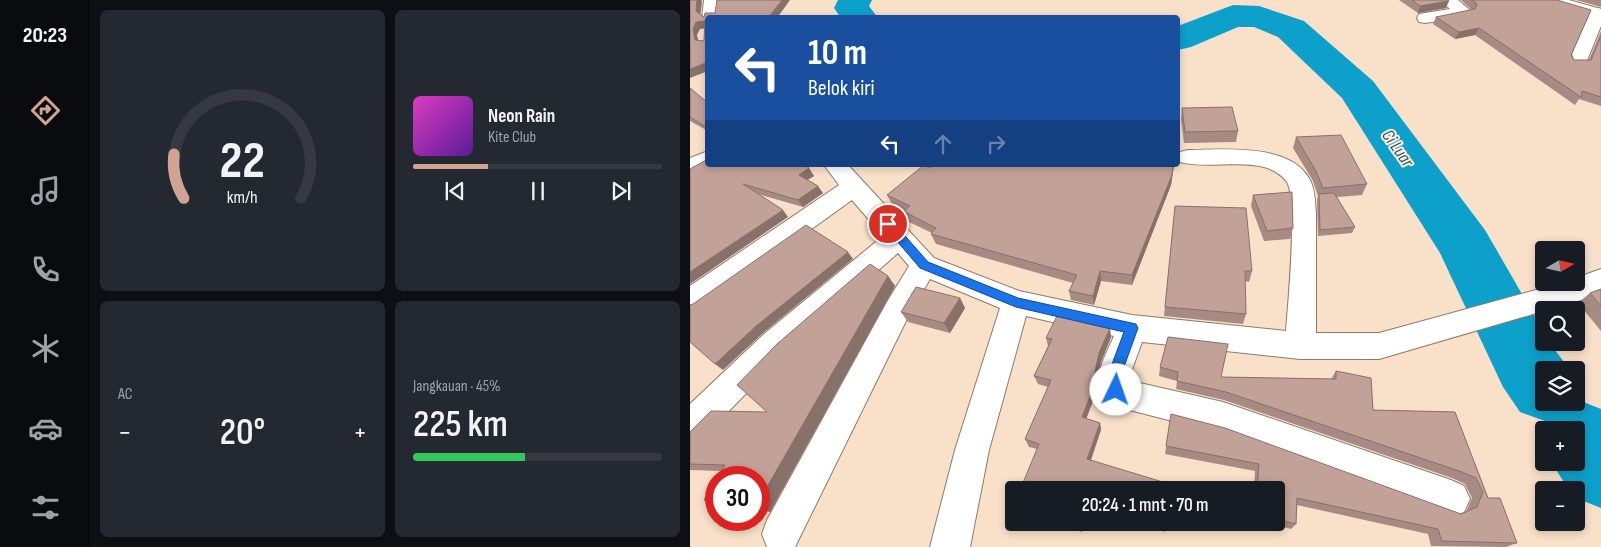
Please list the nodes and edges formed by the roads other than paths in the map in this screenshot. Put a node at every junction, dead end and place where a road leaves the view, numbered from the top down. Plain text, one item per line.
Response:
1 (712, 0) edge
2 (1448, 0) edge
3 (1561, 1) edge
4 (1599, 13) edge
5 (710, 15) edge
6 (1425, 18) dead end
7 (1577, 63) edge
8 (1188, 158) dead end
9 (705, 160) edge
10 (690, 167) edge
11 (842, 171) edge
12 (900, 236) junction
13 (924, 265) junction
14 (1601, 280) edge
15 (690, 301) edge
16 (1016, 302) junction
17 (1132, 328) junction
18 (1300, 346) junction
19 (690, 427) edge
20 (1451, 499) dead end
21 (781, 534) dead end
22 (950, 547) edge

1 - 5 street
2 - 6 street
3 - 4 street
4 - 7 street
8 - 18 street
9 - 10 street
11 - 12 street
11 - 15 street
12 - 13 street
12 - 19 street
13 - 16 street
13 - 21 street
14 - 18 street
16 - 17 street
16 - 22 street
17 - 18 street
17 - 20 street

